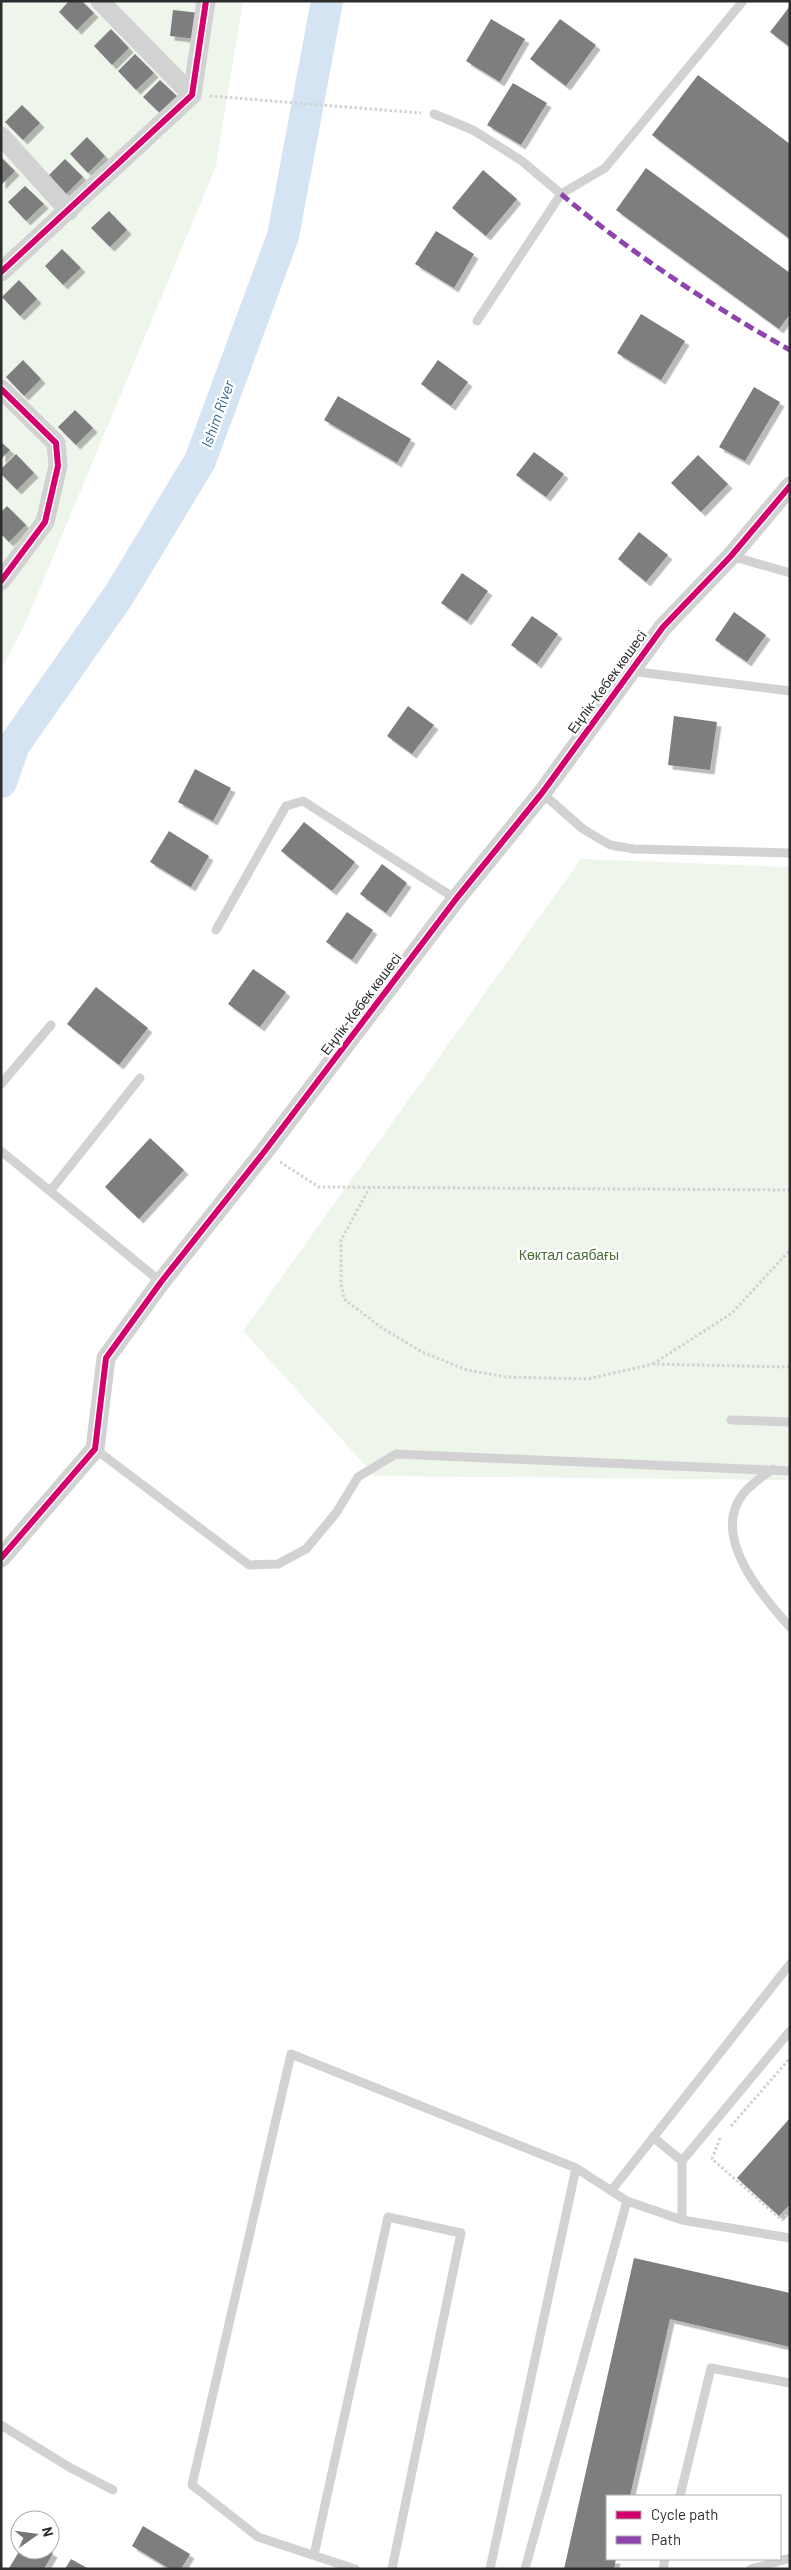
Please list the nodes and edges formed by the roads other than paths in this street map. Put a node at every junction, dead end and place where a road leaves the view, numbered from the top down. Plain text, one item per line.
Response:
1 (100, 1) edge
2 (206, 1) edge
3 (743, 1) edge
4 (192, 95) junction
5 (434, 114) road end
6 (1, 136) edge
7 (561, 194) junction
8 (69, 211) junction
9 (1, 272) edge
10 (477, 321) dead end
11 (1, 389) edge
12 (790, 486) edge
13 (730, 556) junction
14 (790, 573) edge
15 (1, 581) edge
16 (630, 671) junction
17 (790, 691) edge
18 (542, 793) junction
19 (790, 853) edge
20 (456, 899) junction
21 (216, 930) dead end
22 (51, 1025) dead end
23 (140, 1078) dead end
24 (1, 1084) edge
25 (1, 1151) edge
26 (51, 1190) junction
27 (161, 1282) junction
28 (730, 1420) dead end
29 (790, 1422) edge
30 (95, 1449) junction
31 (773, 1469) junction
32 (790, 1471) edge
33 (1, 1558) edge
34 (790, 1626) edge
35 (790, 1964) edge
36 (790, 2031) edge
37 (653, 2137) junction
38 (682, 2161) junction
39 (576, 2168) junction
40 (611, 2191) junction
41 (627, 2201) junction
42 (682, 2220) junction
43 (790, 2238) edge
44 (790, 2383) edge
45 (1, 2425) edge
46 (113, 2490) dead end
47 (680, 2495) edge
48 (314, 2555) junction
49 (790, 2558) edge
50 (355, 2569) edge
51 (392, 2569) edge
52 (490, 2569) edge
53 (525, 2569) edge
54 (751, 2569) edge

1 - 4 street
2 - 4 street
3 - 7 lane
4 - 8 street
5 - 7 lane
6 - 8 street
7 - 10 lane
8 - 9 street
11 - 15 street
12 - 13 street, Еңлік-Кебек көшесі
13 - 14 lane
13 - 16 street, Еңлік-Кебек көшесі
16 - 17 lane
16 - 18 street, Еңлік-Кебек көшесі
18 - 19 lane
18 - 20 street, Еңлік-Кебек көшесі
20 - 21 lane
20 - 27 street, Еңлік-Кебек көшесі
22 - 24 lane
23 - 26 lane
25 - 26 lane
26 - 27 lane
27 - 30 street, Еңлік-Кебек көшесі
28 - 29 lane
30 - 31 lane
30 - 33 street
31 - 32 lane
31 - 34 lane
35 - 37 lane
36 - 38 lane
37 - 38 lane
37 - 40 lane
38 - 42 lane
39 - 40 lane
39 - 48 lane
39 - 52 lane
40 - 41 lane
41 - 42 lane
41 - 53 lane
42 - 43 lane
44 - 47 lane
45 - 46 lane
48 - 50 lane
48 - 51 lane
49 - 54 lane

